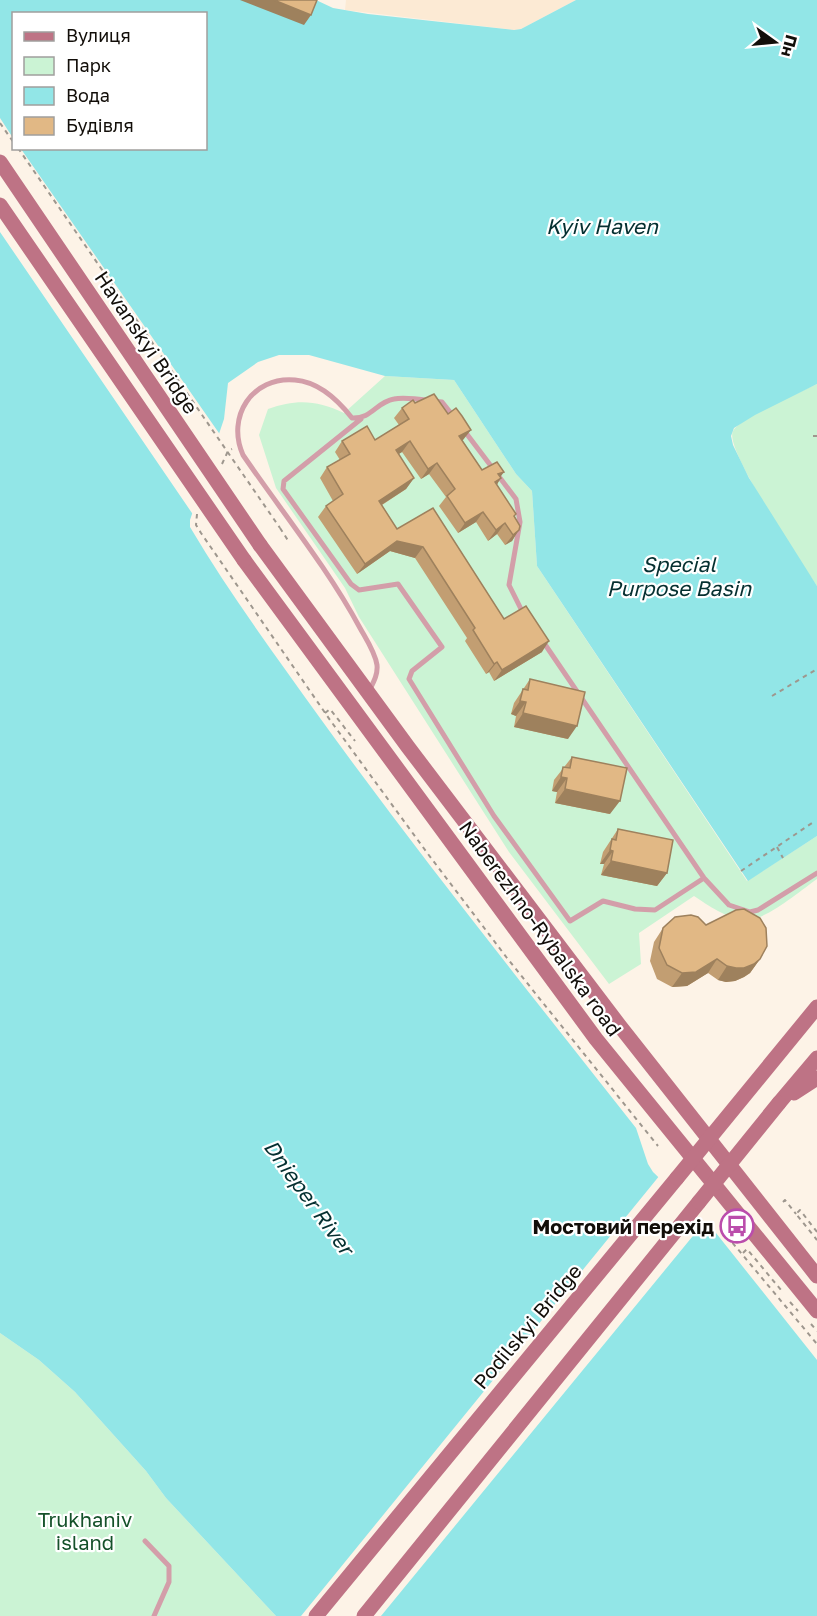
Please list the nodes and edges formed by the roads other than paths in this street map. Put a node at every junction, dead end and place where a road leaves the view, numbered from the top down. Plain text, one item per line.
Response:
1 (0, 162) edge
2 (0, 205) edge
3 (362, 418) junction
4 (260, 545) joint
5 (526, 618) edge
6 (540, 636) edge
7 (368, 693) junction
8 (817, 873) edge
9 (704, 879) junction
10 (817, 1006) edge
11 (817, 1058) edge
12 (817, 1078) edge
13 (779, 1103) junction
14 (817, 1276) edge
15 (812, 1315) edge
16 (145, 1541) dead end
17 (154, 1616) edge
18 (316, 1616) edge
19 (364, 1616) edge

1 - 4 main road, Havanskyi Bridge, bridge
2 - 15 main road, Naberezhno-Rybalska road, bridge
3 - 5 lane
3 - 7 lane
3 - 9 lane
4 - 7 main road, Naberezhno-Rybalska road
6 - 9 lane
7 - 14 main road, Naberezhno-Rybalska road
8 - 9 lane
10 - 18 main road, Podilskyi Bridge, bridge
11 - 13 main road
12 - 13 main road
13 - 19 main road, bridge
16 - 17 lane

